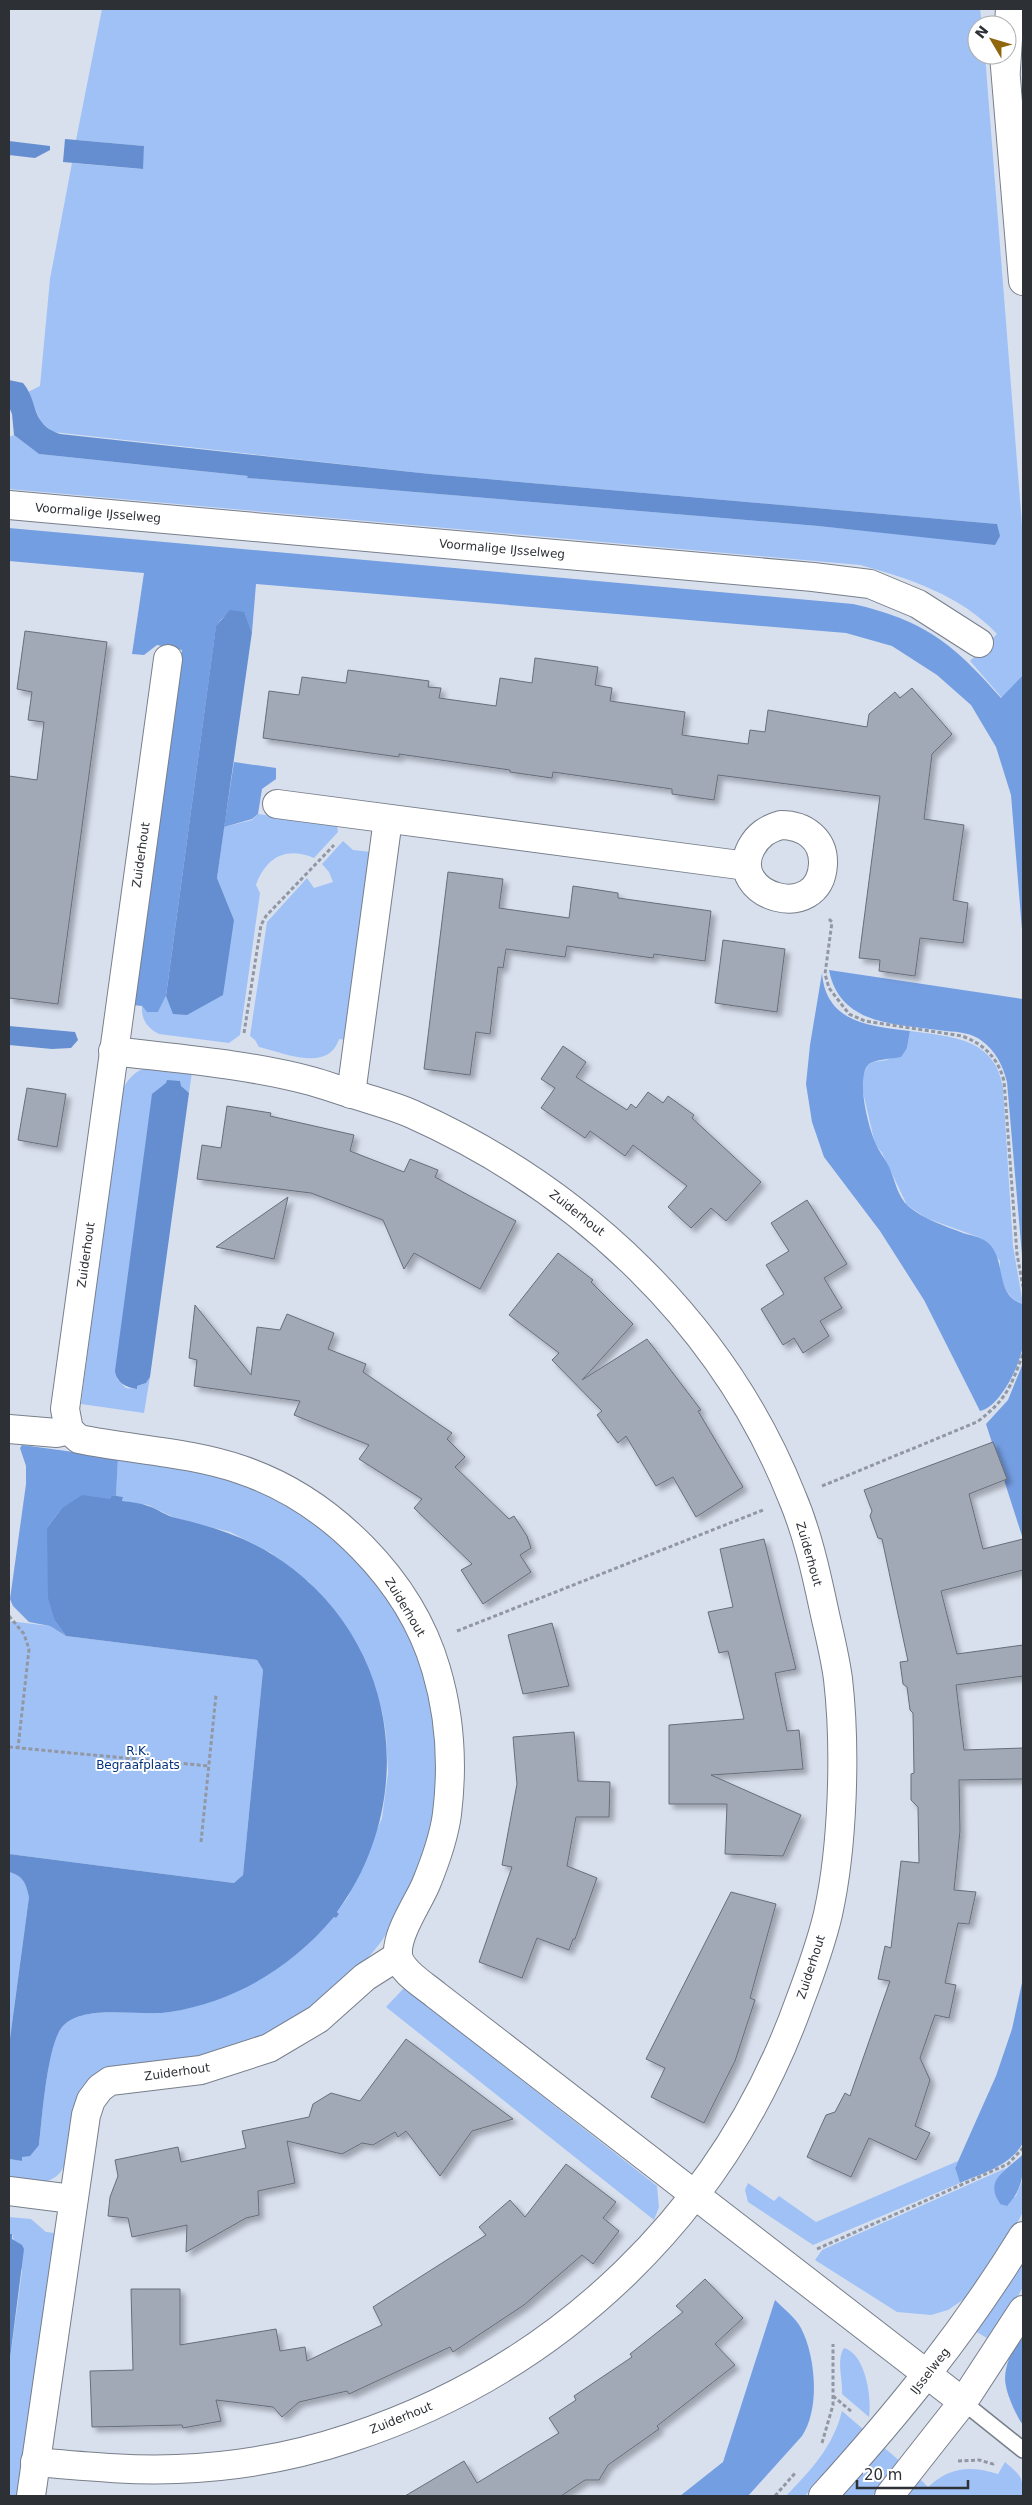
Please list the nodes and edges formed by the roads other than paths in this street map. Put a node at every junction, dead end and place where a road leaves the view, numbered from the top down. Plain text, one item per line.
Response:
1 (1005, 65) edge
2 (1023, 281) edge
3 (9, 505) edge
4 (979, 643) dead end
5 (168, 659) dead end
6 (277, 804) dead end
7 (377, 817) junction
8 (747, 866) junction
9 (113, 1051) junction
10 (351, 1094) junction
11 (9, 1429) edge
12 (69, 1430) junction
13 (398, 1956) junction
14 (9, 2191) edge
15 (695, 2196) junction
16 (72, 2198) junction
17 (1023, 2236) edge
18 (1023, 2310) edge
19 (928, 2375) junction
20 (963, 2402) junction
21 (1023, 2450) edge
22 (36, 2462) junction
23 (31, 2496) edge
24 (824, 2496) edge
25 (889, 2496) edge

1 - 2 street
3 - 4 street, Voormalige IJsselweg
5 - 9 street, Zuiderhout
6 - 7 street
7 - 8 street
7 - 10 street
8 - 8 street
9 - 10 street, Zuiderhout
9 - 12 street, Zuiderhout
10 - 15 street, Zuiderhout
11 - 12 street
12 - 13 street, Zuiderhout
13 - 15 street
13 - 16 street, Zuiderhout
14 - 16 street
15 - 19 street
15 - 22 street, Zuiderhout
16 - 22 street, Zuiderhout
17 - 19 street, IJsselweg
18 - 20 street
19 - 20 street
19 - 24 street, IJsselweg
20 - 21 lane
20 - 25 street
22 - 23 street, Zuiderhout

